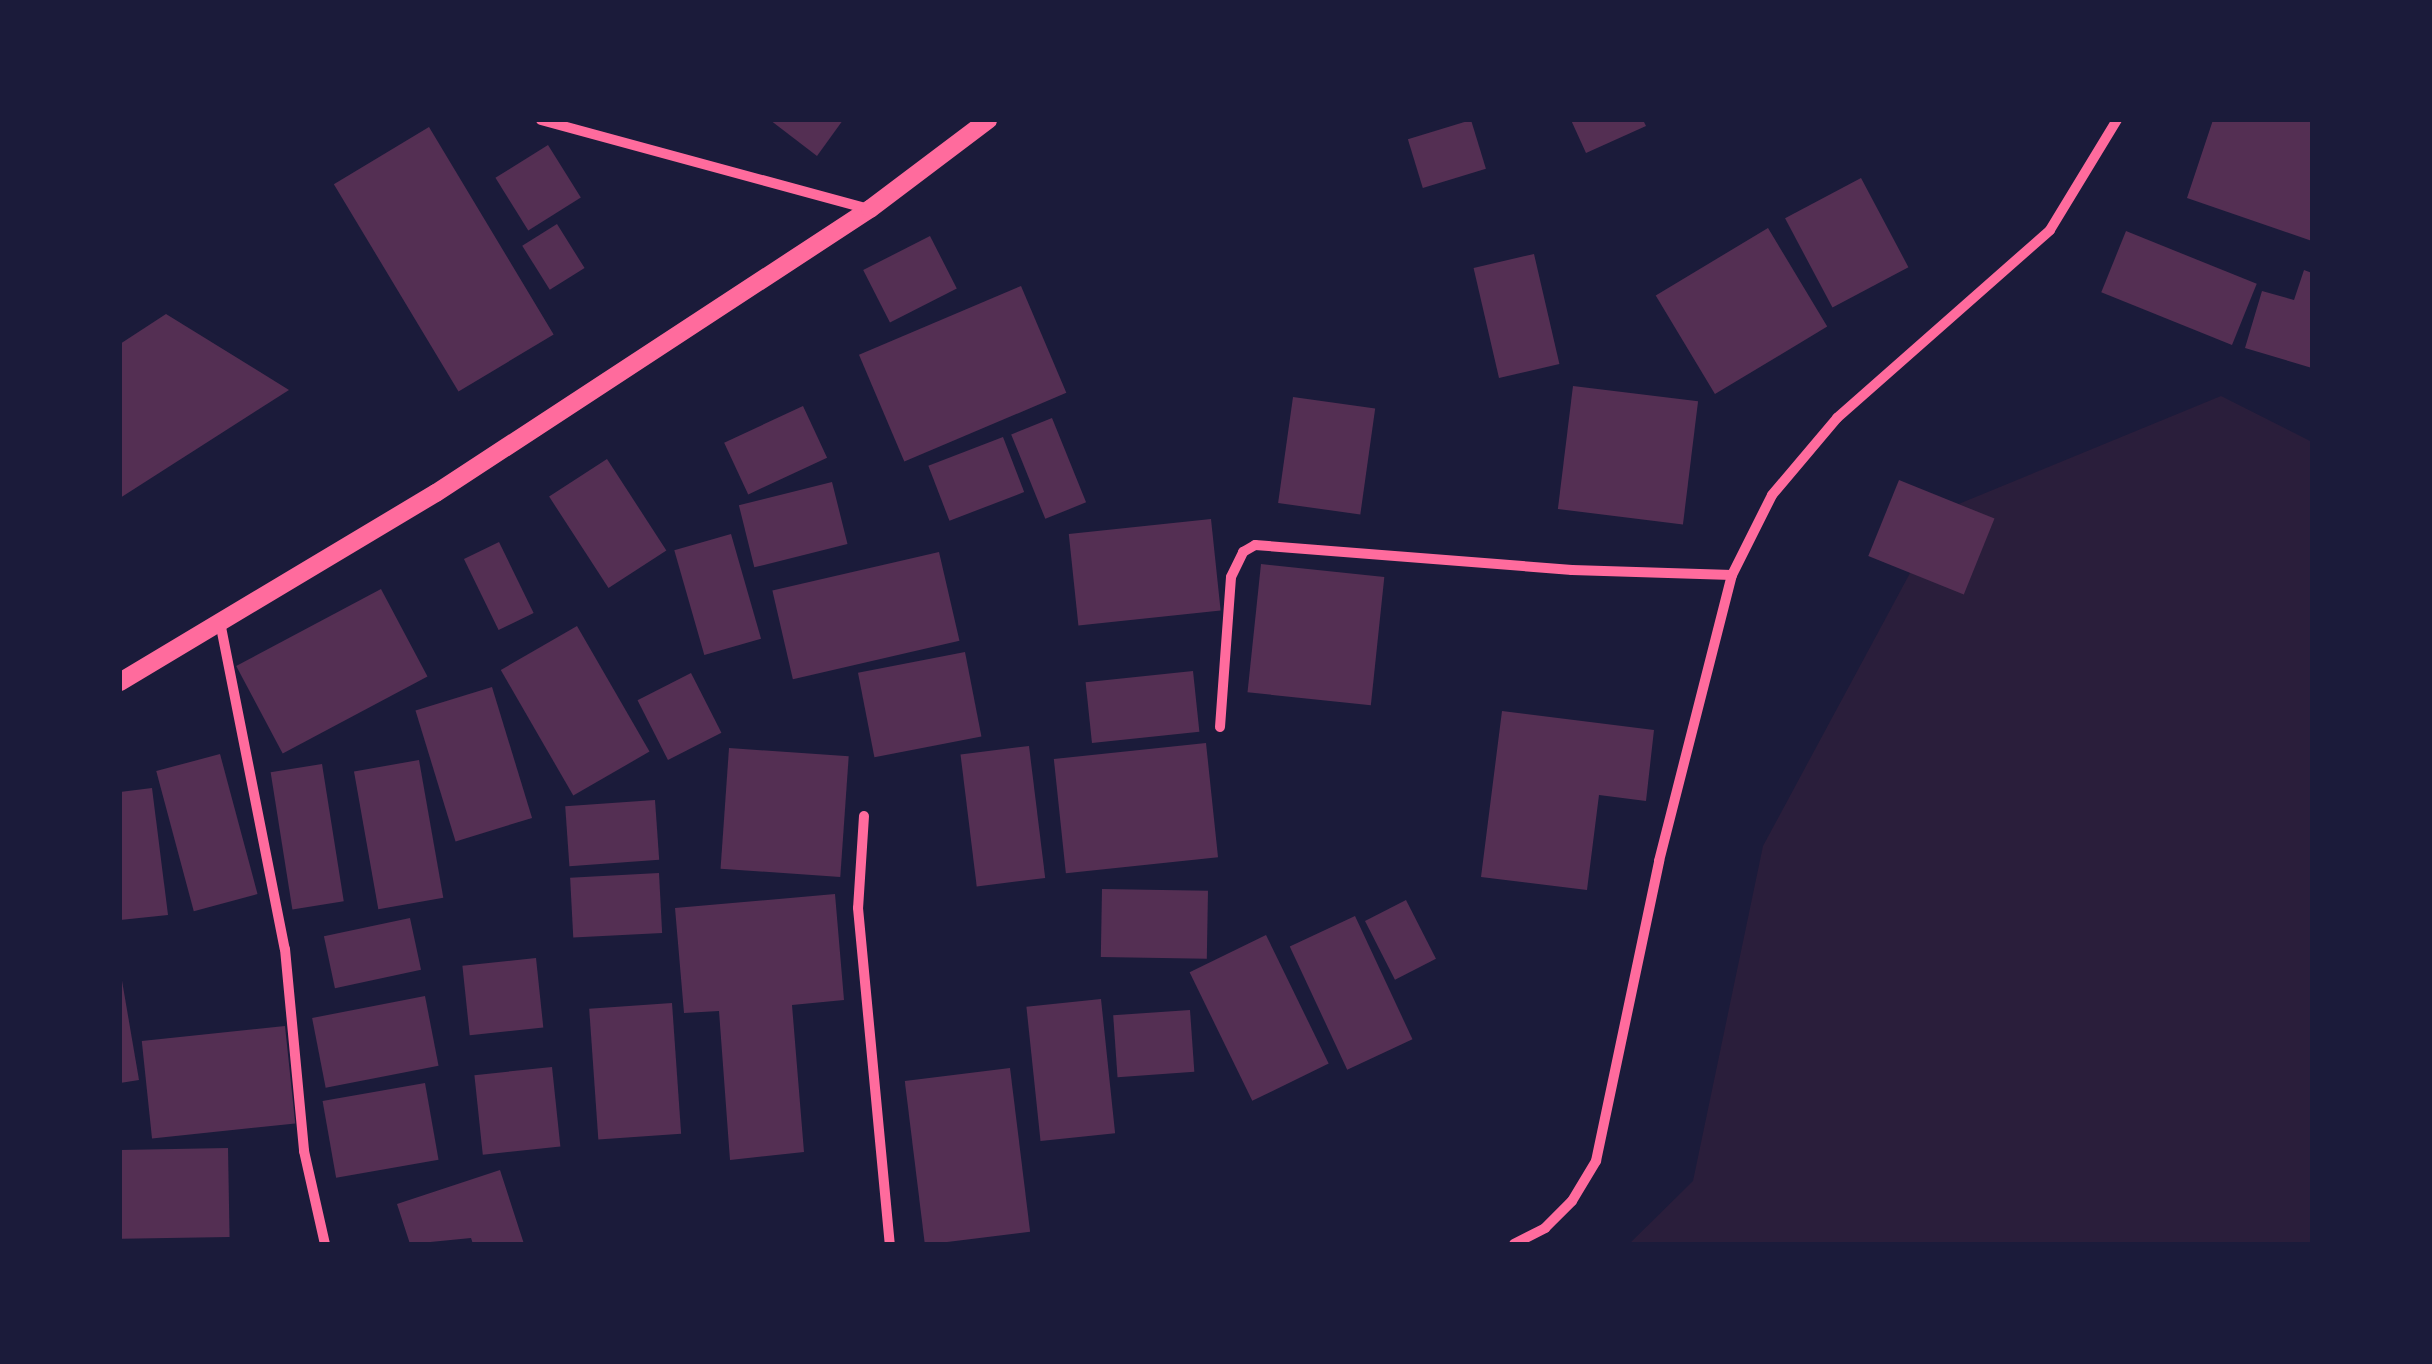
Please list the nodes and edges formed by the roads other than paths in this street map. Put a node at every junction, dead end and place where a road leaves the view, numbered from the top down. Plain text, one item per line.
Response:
1 (541, 120) edge
2 (988, 120) edge
3 (2117, 120) edge
4 (870, 209) junction
5 (1732, 575) junction
6 (220, 622) junction
7 (120, 682) edge
8 (1220, 728) dead end
9 (864, 816) dead end
10 (325, 1244) edge
11 (890, 1244) edge
12 (1514, 1244) edge

1 - 4 street
2 - 4 street
3 - 5 street
4 - 6 street
5 - 8 street
5 - 12 street
6 - 7 street
6 - 10 street
9 - 11 street

